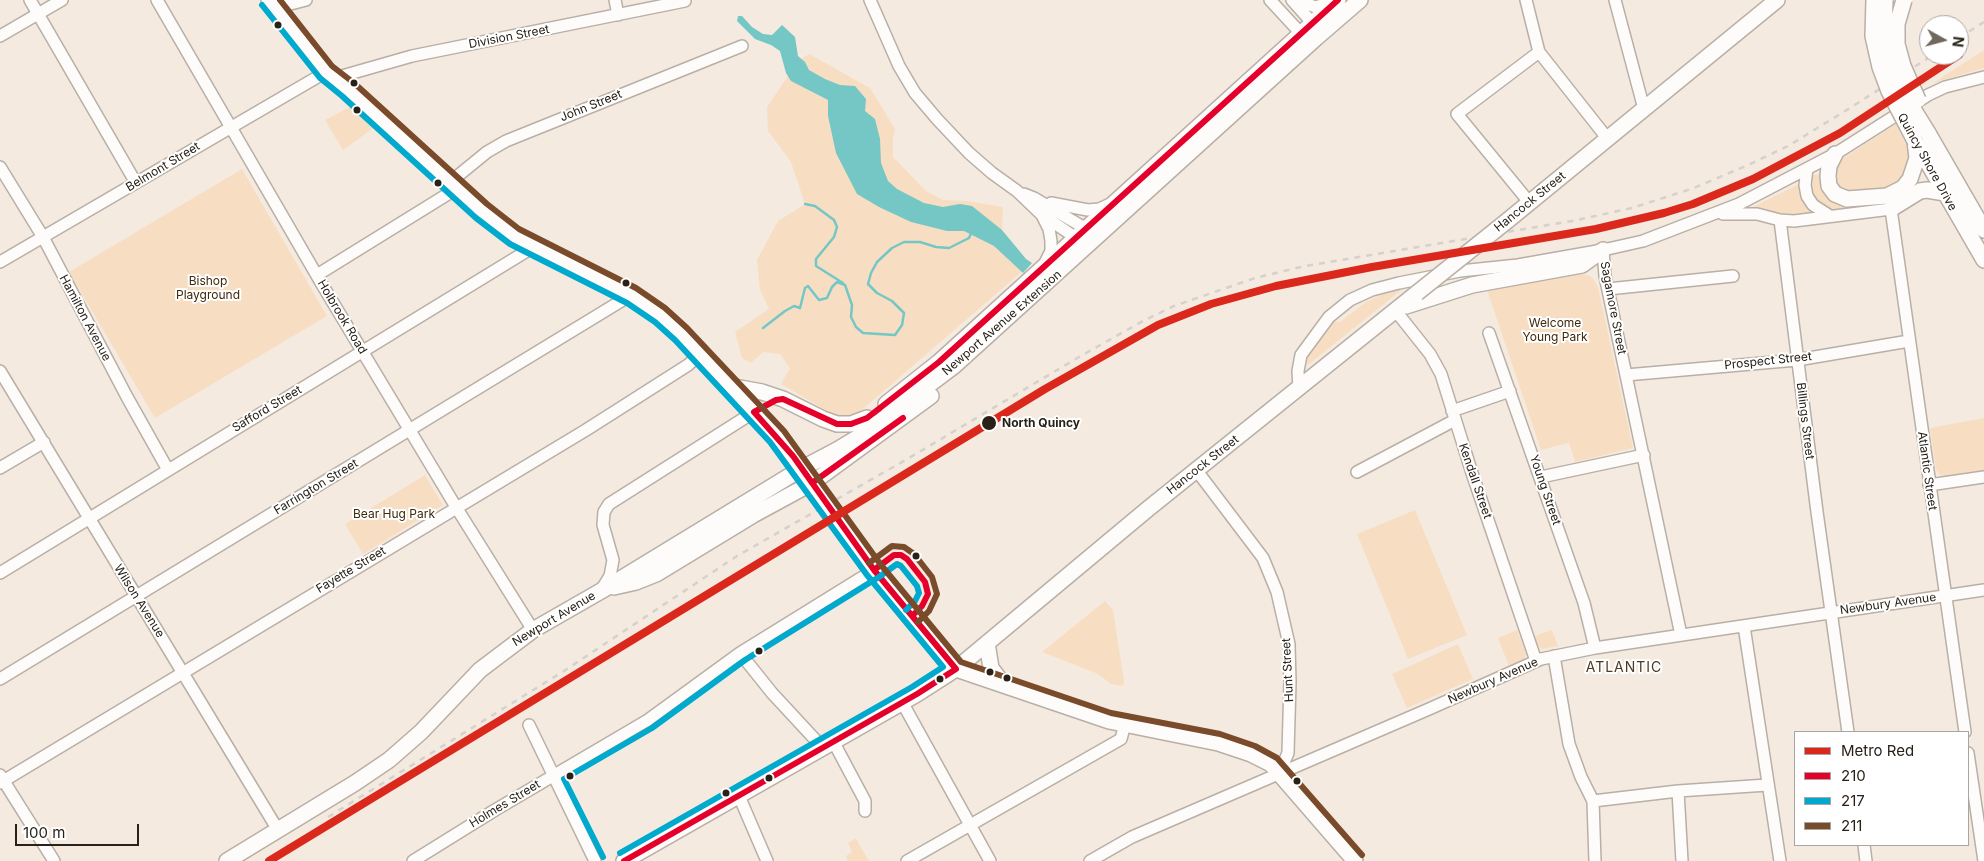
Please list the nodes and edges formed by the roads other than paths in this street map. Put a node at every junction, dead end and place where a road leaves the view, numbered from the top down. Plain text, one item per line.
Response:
1 (30, 0) edge
2 (62, 0) edge
3 (157, 0) edge
4 (306, 0) edge
5 (615, 0) edge
6 (870, 0) edge
7 (1270, 0) edge
8 (1292, 0) edge
9 (1298, 0) edge
10 (1338, 0) edge
11 (1360, 0) edge
12 (1526, 0) edge
13 (1614, 0) edge
14 (1777, 0) edge
15 (1792, 0) edge
16 (1874, 0) edge
17 (1885, 0) edge
18 (1904, 0) edge
19 (685, 2) dead end
20 (272, 4) edge
21 (1766, 6) edge
22 (38, 14) junction
23 (618, 15) junction
24 (1750, 22) junction
25 (1311, 33) junction
26 (0, 36) edge
27 (742, 46) dead end
28 (1539, 52) junction
29 (331, 75) junction
30 (1984, 77) edge
31 (1644, 109) junction
32 (231, 127) junction
33 (1922, 137) junction
34 (1607, 138) junction
35 (1835, 154) junction
36 (0, 167) edge
37 (1807, 169) junction
38 (136, 183) junction
39 (453, 186) junction
40 (1017, 192) junction
41 (1945, 193) junction
42 (1034, 198) junction
43 (1116, 201) junction
44 (1529, 202) junction
45 (1891, 209) junction
46 (1041, 214) junction
47 (1714, 214) junction
48 (1830, 216) junction
49 (1780, 220) junction
50 (1983, 227) edge
51 (43, 237) junction
52 (1087, 237) junction
53 (535, 246) junction
54 (1602, 250) junction
55 (1984, 260) edge
56 (0, 262) edge
57 (1044, 266) junction
58 (316, 275) junction
59 (1733, 276) dead end
60 (1608, 289) junction
61 (631, 295) junction
62 (1395, 310) junction
63 (993, 332) junction
64 (1490, 333) dead end
65 (1908, 341) junction
66 (362, 351) junction
67 (700, 354) junction
68 (1797, 360) junction
69 (0, 371) edge
70 (1626, 375) junction
71 (729, 386) junction
72 (1299, 388) junction
73 (1510, 391) junction
74 (783, 399) junction
75 (754, 412) junction
76 (1453, 416) junction
77 (867, 418) junction
78 (410, 429) junction
79 (44, 442) junction
80 (1644, 455) junction
81 (797, 463) junction
82 (0, 468) edge
83 (168, 470) junction
84 (1197, 472) junction
85 (1357, 472) dead end
86 (1541, 476) junction
87 (1984, 477) edge
88 (812, 483) junction
89 (1930, 485) junction
90 (456, 507) junction
91 (89, 519) junction
92 (874, 570) junction
93 (0, 573) edge
94 (1984, 590) edge
95 (601, 591) junction
96 (1945, 596) junction
97 (136, 597) junction
98 (1831, 612) junction
99 (1744, 626) junction
100 (534, 630) junction
101 (1681, 635) junction
102 (987, 643) junction
103 (1595, 648) junction
104 (740, 653) junction
105 (1554, 656) junction
106 (1536, 661) junction
107 (956, 669) junction
108 (184, 672) junction
109 (0, 679) edge
110 (1004, 684) junction
111 (902, 702) junction
112 (1126, 724) junction
113 (529, 725) dead end
114 (1848, 731) edge
115 (1965, 731) edge
116 (827, 744) junction
117 (1969, 760) edge
118 (1279, 774) junction
119 (553, 776) junction
120 (1, 780) edge
121 (1767, 785) junction
122 (1678, 791) junction
123 (738, 796) junction
124 (1593, 801) junction
125 (865, 811) dead end
126 (971, 825) junction
127 (278, 830) junction
128 (1864, 846) edge
129 (429, 857) edge
130 (54, 861) edge
131 (227, 861) edge
132 (413, 861) edge
133 (595, 861) edge
134 (624, 861) edge
135 (767, 861) edge
136 (907, 861) edge
137 (990, 861) edge
138 (1090, 861) edge
139 (1355, 861) edge
140 (1595, 861) edge
141 (1682, 861) edge
142 (1780, 861) edge
143 (1866, 861) edge
144 (1984, 861) edge

1 - 22 street
2 - 22 street
3 - 32 street, Holbrook Road
4 - 20 street
5 - 23 street
6 - 40 street
7 - 25 street
8 - 25 street
9 - 10 street
10 - 25 main road, Newport Avenue Extension
11 - 25 main road, Newport Avenue Extension
12 - 28 street
13 - 31 street
14 - 21 main road, Hancock Street
15 - 24 main road, Hancock Street
16 - 33 main road, Quincy Shore Drive, bridge
17 - 33 main road, Quincy Shore Drive, bridge
18 - 33 main road, bridge
19 - 23 street, Division Street
20 - 29 main road
21 - 24 main road, Hancock Street
22 - 26 street
22 - 38 street
23 - 29 street, Division Street
24 - 31 main road, Hancock Street
25 - 43 main road, Newport Avenue Extension
25 - 52 main road, Newport Avenue Extension
27 - 39 street, John Street
28 - 34 street
28 - 44 street
29 - 32 street, Belmont Street
29 - 39 main road
30 - 35 street
31 - 34 main road, Hancock Street
32 - 38 street, Belmont Street
32 - 58 street, Holbrook Road
33 - 35 main road
33 - 41 main road, Quincy Shore Drive
33 - 50 main road, Quincy Shore Drive
34 - 44 main road, Hancock Street
35 - 37 street
36 - 51 street, Hamilton Avenue
37 - 47 street
37 - 48 street
38 - 51 street, Belmont Street
39 - 53 main road
39 - 58 street, John Street
40 - 42 street
40 - 46 street
41 - 45 main road
41 - 55 main road, Quincy Shore Drive
42 - 43 street
42 - 52 street
43 - 52 main road, Newport Avenue Extension
44 - 62 main road, Hancock Street, bridge
45 - 48 street
45 - 65 street, Atlantic Street
46 - 52 street
46 - 57 street
47 - 49 street
47 - 54 street
48 - 49 street
49 - 68 street, Billings Street
51 - 56 street, Belmont Street
51 - 83 street, Hamilton Avenue
52 - 57 main road, Newport Avenue Extension
52 - 63 main road, Newport Avenue Extension
53 - 61 main road
53 - 66 street, Safford Street
54 - 60 street, Sagamore Street
54 - 62 main road
54 - 72 street, Sagamore Street
57 - 77 main road, Newport Avenue Extension
58 - 66 street, Holbrook Road
59 - 60 street
60 - 70 street, Sagamore Street
61 - 67 main road
61 - 78 street, Farrington Street
62 - 72 main road, Hancock Street
62 - 76 street, Kendall Street
63 - 81 main road, Newport Avenue Extension
63 - 88 main road
64 - 73 street, Young Street
65 - 68 street, Prospect Street
65 - 89 street, Atlantic Street
66 - 78 street, Holbrook Road
66 - 83 street, Safford Street
67 - 71 main road
67 - 90 street, Fayette Street
68 - 70 street, Prospect Street
68 - 98 street, Billings Street
69 - 79 street, Wilson Avenue
70 - 80 street, Sagamore Street
71 - 74 main road
71 - 75 main road
72 - 84 main road, Hancock Street
73 - 76 street
73 - 86 street, Young Street
74 - 75 main road
74 - 77 main road
75 - 81 main road
75 - 95 street
76 - 85 street
76 - 106 street, Kendall Street
77 - 81 main road, Newport Avenue Extension
78 - 90 street, Holbrook Road
78 - 97 street, Farrington Street
79 - 82 street
79 - 91 street, Wilson Avenue
80 - 86 street
80 - 101 street, Sagamore Street
81 - 88 main road, bridge
81 - 95 main road, Newport Avenue
83 - 91 street, Safford Street
84 - 102 main road, Hancock Street
84 - 118 street, Hunt Street
86 - 103 street, Young Street
87 - 89 street
88 - 92 main road, bridge
88 - 95 main road
89 - 96 street, Atlantic Street
90 - 100 street, Holbrook Road
90 - 108 street, Fayette Street
91 - 93 street, Safford Street
91 - 97 street, Wilson Avenue
92 - 104 street, Holmes Street
92 - 107 main road
94 - 96 street, Newbury Avenue
95 - 100 main road, Newport Avenue
96 - 98 street, Newbury Avenue
96 - 115 street, Atlantic Street
97 - 108 street, Wilson Avenue
97 - 109 street, Farrington Street
98 - 99 street, Newbury Avenue
98 - 114 street, Billings Street
99 - 101 street, Newbury Avenue
99 - 121 street
100 - 127 main road, Newport Avenue
101 - 103 street, Newbury Avenue
102 - 107 main road, Hancock Street
102 - 110 main road
103 - 105 street, Newbury Avenue
104 - 116 street
104 - 119 street, Holmes Street
105 - 106 street, Newbury Avenue
105 - 124 street
106 - 118 street, Newbury Avenue
107 - 110 main road
107 - 111 main road, Hancock Street
108 - 120 street, Fayette Street
108 - 127 street, Wilson Avenue
110 - 112 main road
111 - 116 main road, Hancock Street
111 - 126 street
112 - 118 main road
112 - 126 street
113 - 119 street
116 - 123 main road, Hancock Street
116 - 125 street
117 - 144 street
118 - 138 street, Newbury Avenue
118 - 139 main road
119 - 129 street, Holmes Street
119 - 133 street
120 - 130 street
121 - 122 street
121 - 142 street
122 - 124 street
122 - 141 street
123 - 134 main road, Hancock Street
123 - 135 street
124 - 140 street
126 - 136 street
126 - 137 street
127 - 131 main road, Newport Avenue
128 - 143 street
129 - 132 street, Holmes Street

